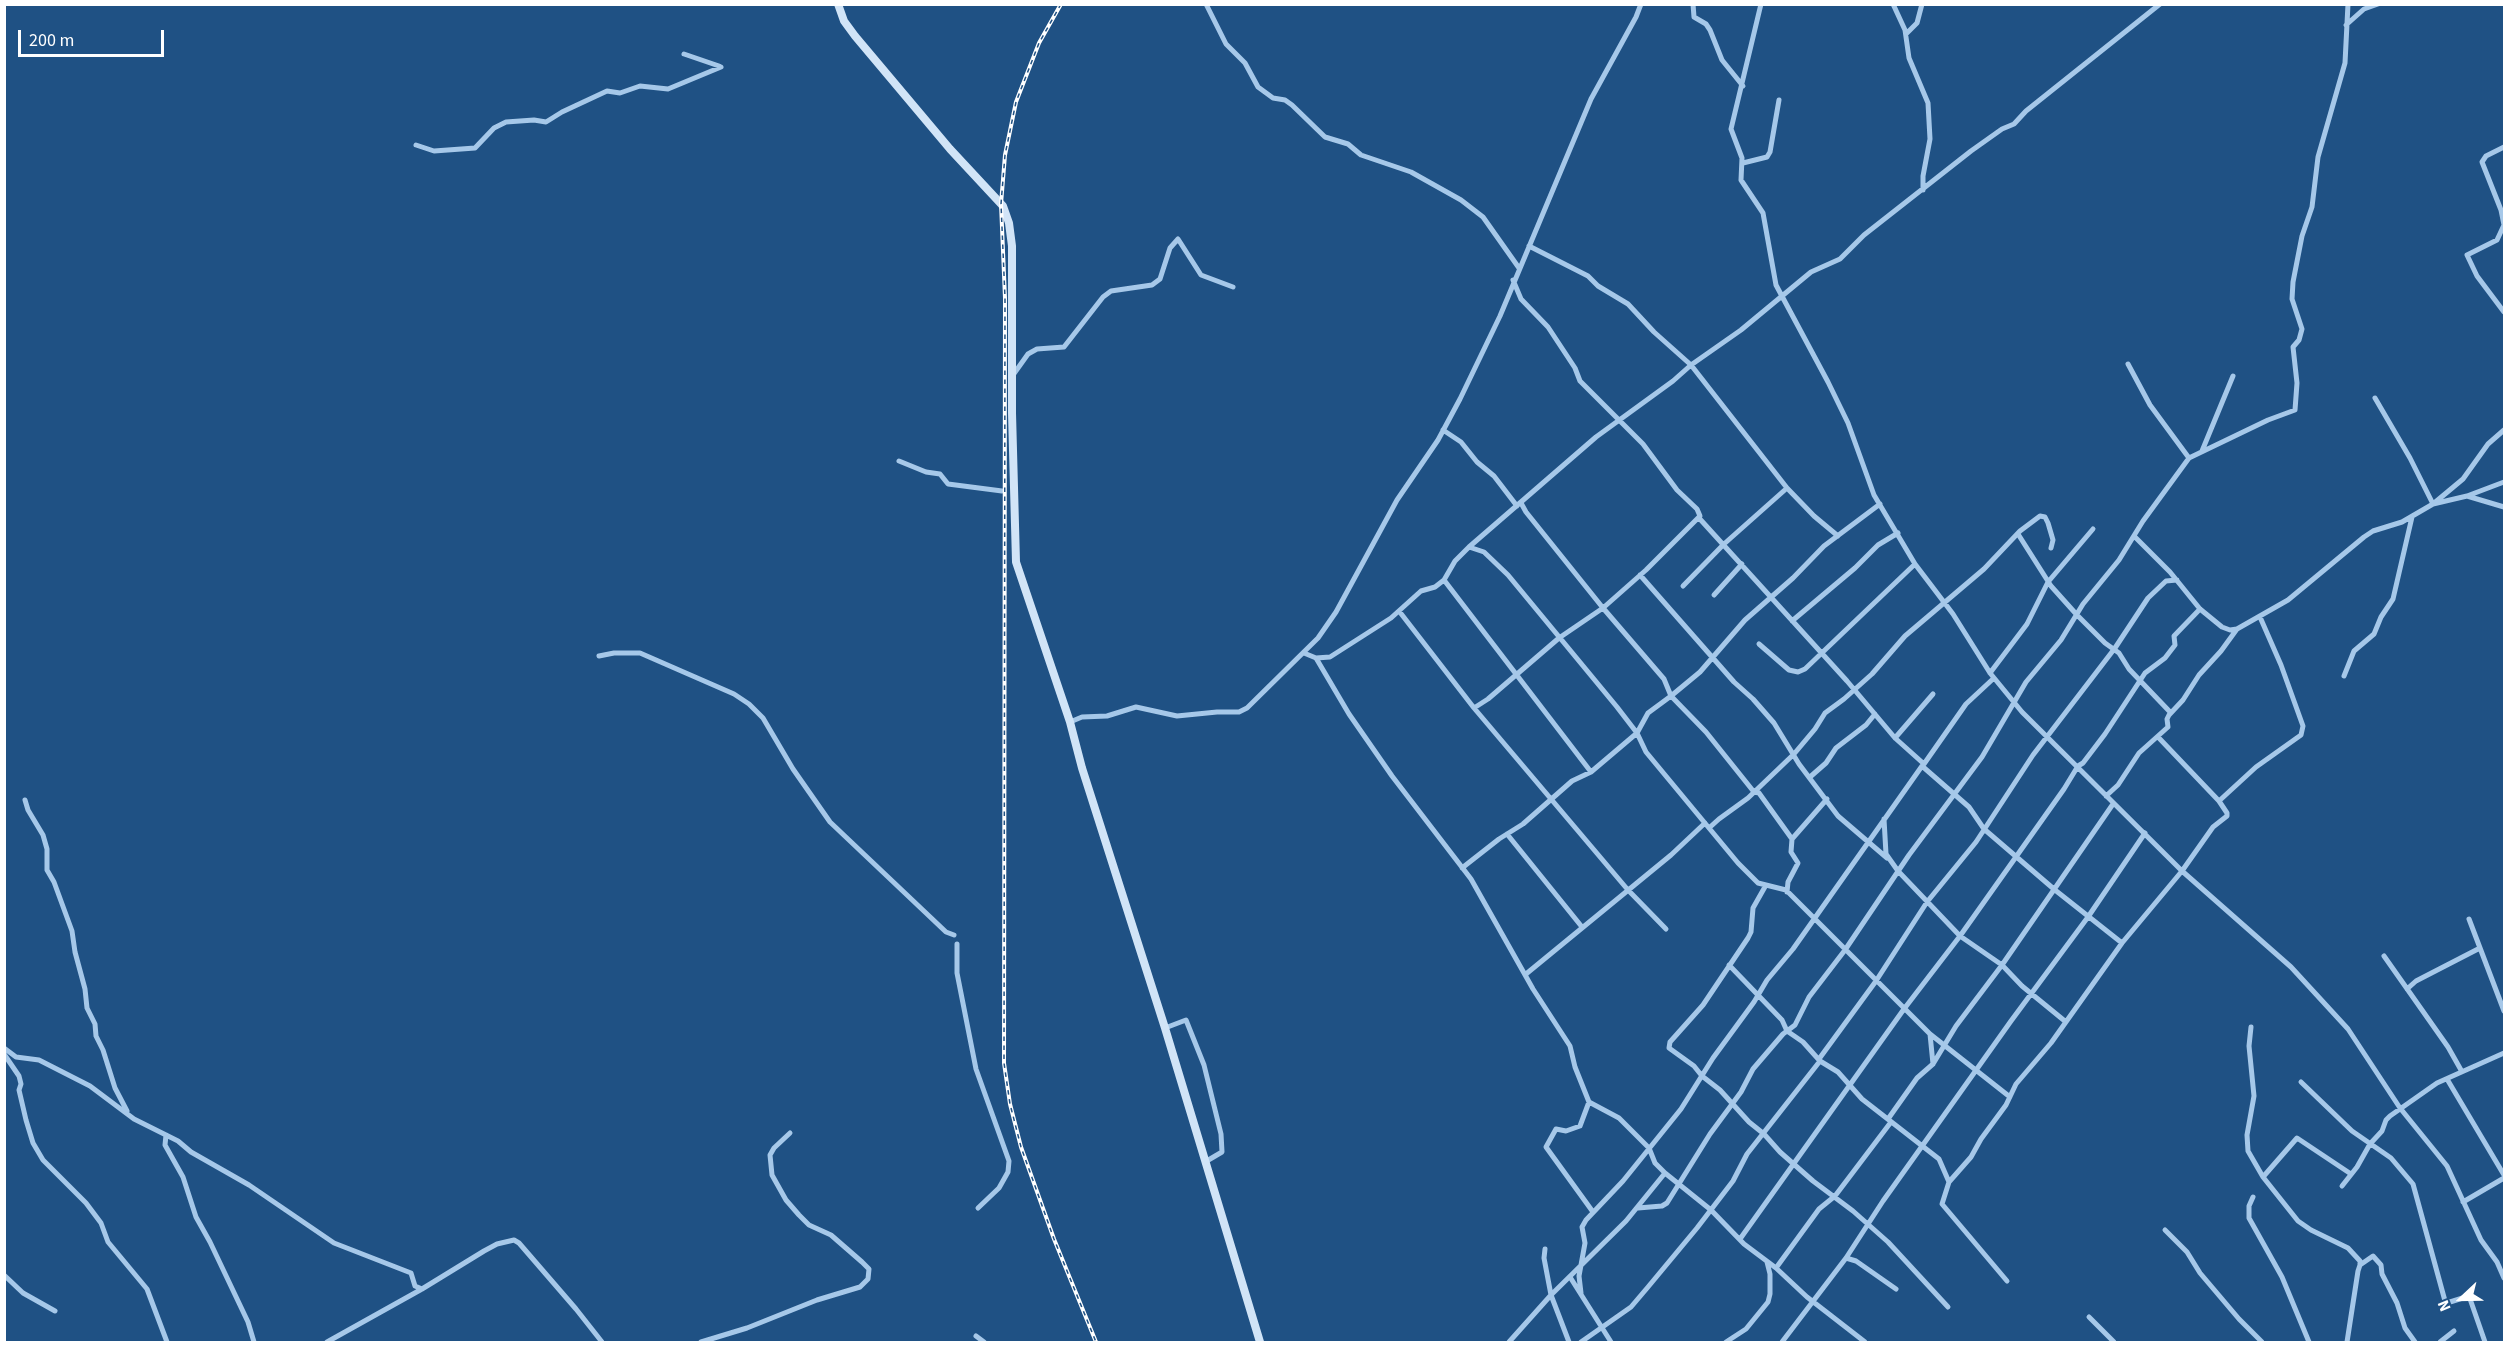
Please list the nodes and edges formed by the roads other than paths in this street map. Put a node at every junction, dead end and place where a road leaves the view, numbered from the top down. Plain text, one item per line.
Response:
1 (838, 4) edge
2 (1206, 4) edge
3 (1641, 4) edge
4 (1693, 4) edge
5 (1761, 4) edge
6 (1893, 4) edge
7 (1922, 4) edge
8 (2160, 4) edge
9 (2348, 4) edge
10 (2378, 4) edge
11 (2346, 25) junction
12 (1906, 34) junction
13 (684, 54) dead end
14 (1743, 86) junction
15 (1779, 100) dead end
16 (416, 145) dead end
17 (2505, 147) edge
18 (1743, 163) junction
19 (1923, 190) junction
20 (1529, 246) junction
21 (1519, 268) junction
22 (1514, 280) junction
23 (1233, 287) dead end
24 (1781, 298) junction
25 (2505, 312) edge
26 (2128, 364) dead end
27 (1691, 365) junction
28 (1012, 376) junction
29 (2233, 376) dead end
30 (2375, 398) dead end
31 (1619, 419) junction
32 (1443, 430) junction
33 (2505, 430) edge
34 (2202, 451) junction
35 (2190, 458) junction
36 (899, 461) dead end
37 (2505, 482) edge
38 (1787, 488) junction
39 (1002, 491) dead end
40 (2467, 496) junction
41 (1519, 504) junction
42 (1880, 504) junction
43 (2433, 504) junction
44 (2505, 507) edge
45 (2412, 517) junction
46 (1700, 518) junction
47 (2093, 529) dead end
48 (1898, 533) junction
49 (2018, 534) junction
50 (1838, 536) junction
51 (2134, 536) junction
52 (1724, 544) junction
53 (1469, 547) junction
54 (2051, 548) dead end
55 (1742, 564) junction
56 (1915, 564) junction
57 (1640, 575) junction
58 (1444, 580) junction
59 (2176, 580) junction
60 (2048, 582) junction
61 (1683, 586) dead end
62 (1714, 595) dead end
63 (1772, 597) junction
64 (1942, 603) junction
65 (1603, 608) junction
66 (2200, 609) junction
67 (1399, 611) junction
68 (2077, 615) junction
69 (2260, 617) junction
70 (1792, 621) junction
71 (2237, 629) junction
72 (1559, 638) junction
73 (1759, 644) dead end
74 (2115, 648) junction
75 (1304, 653) junction
76 (1822, 654) junction
77 (599, 656) dead end
78 (1712, 656) junction
79 (1316, 658) junction
80 (1516, 674) junction
81 (1992, 676) junction
82 (2344, 676) dead end
83 (2140, 680) junction
84 (1854, 690) junction
85 (1933, 694) dead end
86 (1671, 696) junction
87 (2014, 702) junction
88 (1474, 708) junction
89 (2171, 713) junction
90 (1875, 714) junction
91 (1070, 722) junction
92 (1637, 733) junction
93 (2047, 737) junction
94 (2158, 737) junction
95 (1895, 738) junction
96 (1794, 754) junction
97 (1923, 765) junction
98 (2078, 766) junction
99 (1591, 772) junction
100 (1810, 777) junction
101 (1754, 792) junction
102 (1955, 793) junction
103 (2106, 796) junction
104 (1551, 799) junction
105 (1827, 799) junction
106 (25, 800) dead end
107 (2219, 801) junction
108 (2113, 804) junction
109 (1884, 819) junction
110 (1707, 826) junction
111 (1984, 829) junction
112 (2145, 833) junction
113 (1507, 834) junction
114 (1792, 839) junction
115 (1867, 843) junction
116 (2016, 857) junction
117 (1887, 858) junction
118 (1462, 868) junction
119 (2182, 871) junction
120 (1898, 872) junction
121 (1766, 885) junction
122 (1628, 890) junction
123 (2055, 890) junction
124 (1787, 891) junction
125 (1927, 902) junction
126 (2088, 917) junction
127 (1814, 919) junction
128 (2469, 919) dead end
129 (1582, 927) junction
130 (1666, 929) dead end
131 (954, 935) dead end
132 (1960, 936) junction
133 (2122, 943) junction
134 (957, 944) dead end
135 (2480, 948) junction
136 (1845, 950) junction
137 (2384, 956) dead end
138 (1729, 964) junction
139 (2002, 965) junction
140 (1526, 974) junction
141 (1876, 981) junction
142 (2407, 989) junction
143 (2032, 993) junction
144 (1757, 996) junction
145 (1904, 1009) junction
146 (2505, 1011) edge
147 (2066, 1022) junction
148 (1165, 1028) junction
149 (2251, 1028) dead end
150 (1787, 1031) junction
151 (1930, 1034) junction
152 (1944, 1046) junction
153 (4, 1048) edge
154 (2505, 1053) edge
155 (4, 1054) edge
156 (1820, 1060) junction
157 (1933, 1064) junction
158 (2461, 1070) junction
159 (1976, 1071) junction
160 (1702, 1076) junction
161 (2447, 1078) junction
162 (2301, 1082) dead end
163 (1851, 1084) junction
164 (2010, 1096) junction
165 (1589, 1102) junction
166 (1732, 1102) junction
167 (2400, 1108) junction
168 (129, 1116) junction
169 (1890, 1120) junction
170 (790, 1133) dead end
171 (1764, 1134) junction
172 (166, 1135) junction
173 (2370, 1144) junction
174 (1649, 1148) junction
175 (1922, 1148) junction
176 (1205, 1162) junction
177 (1794, 1163) junction
178 (1665, 1173) junction
179 (2351, 1174) junction
180 (2263, 1177) junction
181 (2505, 1177) edge
182 (1949, 1182) junction
183 (1680, 1185) junction
184 (2342, 1186) dead end
185 (1835, 1196) junction
186 (2253, 1197) dead end
187 (2463, 1202) junction
188 (978, 1208) dead end
189 (1638, 1208) junction
190 (1710, 1210) junction
191 (1593, 1212) junction
192 (1867, 1225) junction
193 (2166, 1230) dead end
194 (1740, 1239) junction
195 (1545, 1249) dead end
196 (1846, 1258) junction
197 (1766, 1260) junction
198 (2360, 1265) junction
199 (1581, 1266) junction
200 (1776, 1268) junction
201 (4, 1275) edge
202 (1570, 1276) junction
203 (2505, 1278) edge
204 (2007, 1281) dead end
205 (422, 1289) junction
206 (1896, 1289) dead end
207 (1581, 1293) junction
208 (1551, 1295) junction
209 (1813, 1301) junction
210 (1948, 1307) dead end
211 (55, 1311) dead end
212 (2089, 1317) dead end
213 (1602, 1328) junction
214 (2454, 1331) dead end
215 (1515, 1335) junction
216 (976, 1336) dead end
217 (167, 1342) edge
218 (254, 1342) edge
219 (327, 1342) edge
220 (602, 1342) edge
221 (701, 1342) edge
222 (984, 1342) edge
223 (1260, 1342) edge
224 (1509, 1342) edge
225 (1521, 1342) edge
226 (1569, 1342) edge
227 (1581, 1342) edge
228 (1611, 1342) edge
229 (1726, 1342) edge
230 (1782, 1342) edge
231 (1865, 1342) edge
232 (2114, 1342) edge
233 (2262, 1342) edge
234 (2309, 1342) edge
235 (2347, 1342) edge
236 (2415, 1342) edge
237 (2440, 1342) edge
238 (2485, 1342) edge

1 - 28 street
2 - 21 street
3 - 20 street
4 - 14 street
5 - 14 street
6 - 12 street
7 - 12 street
8 - 19 street
9 - 11 street
10 - 11 street
11 - 34 street
12 - 19 street
13 - 16 street
14 - 18 street
15 - 18 street
17 - 25 street
18 - 24 street
19 - 24 street
20 - 21 street
20 - 27 street
21 - 22 street
22 - 31 street
22 - 32 street
23 - 28 street
24 - 27 street
24 - 42 street
26 - 35 street
27 - 31 street
27 - 38 street
28 - 91 street
29 - 34 street
30 - 43 street
31 - 41 street
31 - 46 street
32 - 41 street
32 - 75 street
33 - 43 street
34 - 35 street
35 - 51 street
36 - 39 street
37 - 40 street
38 - 50 street
38 - 52 street
40 - 43 street
40 - 44 street
41 - 53 street
41 - 65 street
42 - 48 street
42 - 50 street
43 - 45 street
45 - 69 street
45 - 82 street
46 - 52 street
46 - 57 street
47 - 60 street
48 - 56 street
48 - 70 street
49 - 54 street
49 - 60 street
49 - 64 street
50 - 63 street
51 - 59 street
51 - 68 street
52 - 55 street
52 - 61 street
53 - 58 street
53 - 72 street
55 - 62 street
55 - 63 street
56 - 64 street
56 - 76 street
57 - 65 street
57 - 78 street
58 - 67 street
58 - 80 street
59 - 66 street
59 - 74 street
60 - 68 street
60 - 81 street
63 - 70 street
63 - 78 street
64 - 81 street
64 - 84 street
65 - 72 street
65 - 86 street
66 - 71 street
66 - 83 street
67 - 79 street
67 - 88 street
68 - 74 street
68 - 87 street
69 - 71 street
69 - 107 street
70 - 76 street
71 - 89 street
72 - 80 street
72 - 92 street
73 - 76 street
74 - 83 street
74 - 93 street
75 - 79 street
75 - 91 street
76 - 84 street
77 - 131 street
78 - 86 street
78 - 96 street
79 - 118 street
80 - 88 street
80 - 99 street
81 - 87 street
81 - 97 street
83 - 89 street
83 - 98 street
84 - 90 street
84 - 96 street
85 - 95 street
86 - 92 street
86 - 101 street
87 - 93 street
87 - 102 street
88 - 104 street
89 - 94 street
90 - 95 street
90 - 100 street
91 - 148 street
92 - 99 street
92 - 110 street
93 - 98 street
93 - 111 street
94 - 103 street
94 - 107 street
95 - 97 street
96 - 100 street
96 - 101 street
97 - 102 street
97 - 109 street
98 - 103 street
98 - 116 street
99 - 104 street
100 - 105 street
101 - 110 street
101 - 114 street
102 - 111 street
102 - 120 street
103 - 108 street
104 - 113 street
104 - 122 street
105 - 114 street
105 - 115 street
106 - 168 street
107 - 119 street
108 - 112 street
108 - 123 street
109 - 115 street
109 - 117 street
110 - 121 street
110 - 122 street
111 - 116 street
111 - 125 street
112 - 119 street
112 - 126 street
113 - 118 street
113 - 129 street
114 - 124 street
115 - 117 street
115 - 127 street
116 - 123 street
116 - 132 street
117 - 120 street
118 - 140 street
119 - 133 street
119 - 167 street
120 - 125 street
120 - 136 street
121 - 124 street
121 - 138 street
122 - 129 street
122 - 130 street
123 - 126 street
123 - 139 street
124 - 127 street
125 - 132 street
125 - 141 street
126 - 133 street
126 - 143 street
127 - 136 street
127 - 144 street
128 - 135 street
129 - 140 street
132 - 139 street
132 - 145 street
133 - 147 street
134 - 188 street
135 - 142 street
135 - 146 street
136 - 141 street
136 - 150 street
137 - 142 street
138 - 144 street
138 - 160 street
139 - 143 street
139 - 152 street
140 - 165 street
141 - 145 street
141 - 156 street
142 - 158 street
143 - 147 street
143 - 159 street
144 - 150 street
144 - 160 street
145 - 151 street
145 - 163 street
147 - 164 street
148 - 176 street
148 - 176 street
149 - 180 street
150 - 156 street
150 - 166 street
151 - 152 street
151 - 157 street
152 - 157 street
152 - 159 street
153 - 168 street
154 - 158 street
155 - 217 street
156 - 163 street
156 - 171 street
157 - 169 street
158 - 161 street
159 - 164 street
159 - 175 street
160 - 166 street
160 - 174 street
161 - 167 street
161 - 181 street
162 - 173 street
163 - 169 street
163 - 177 street
164 - 182 street
165 - 174 street
165 - 191 street
166 - 171 street
166 - 183 street
167 - 173 street
167 - 187 street
168 - 172 street
169 - 175 street
169 - 185 street
170 - 221 street
171 - 177 street
171 - 190 street
172 - 205 street
172 - 218 street
173 - 179 street
173 - 238 street
174 - 178 street
174 - 191 street
175 - 182 street
175 - 192 street
176 - 223 street
177 - 185 street
177 - 194 street
178 - 183 street
178 - 189 street
179 - 180 street
179 - 184 street
180 - 198 street
181 - 187 street
182 - 204 street
183 - 189 street
183 - 190 street
185 - 192 street
185 - 200 street
186 - 234 street
187 - 203 street
189 - 199 street
190 - 194 street
190 - 213 street
191 - 199 street
192 - 196 street
192 - 210 street
193 - 233 street
194 - 197 street
195 - 208 street
196 - 206 street
196 - 209 street
197 - 200 street
197 - 229 street
198 - 235 street
198 - 236 street
199 - 202 street
199 - 207 street
200 - 209 street
201 - 211 street
202 - 207 street
202 - 208 street
205 - 219 street
205 - 220 street
207 - 213 street
208 - 215 street
208 - 226 street
209 - 230 street
209 - 231 street
212 - 232 street
213 - 227 street
213 - 228 street
214 - 237 street
215 - 224 street
215 - 225 street
216 - 222 street

